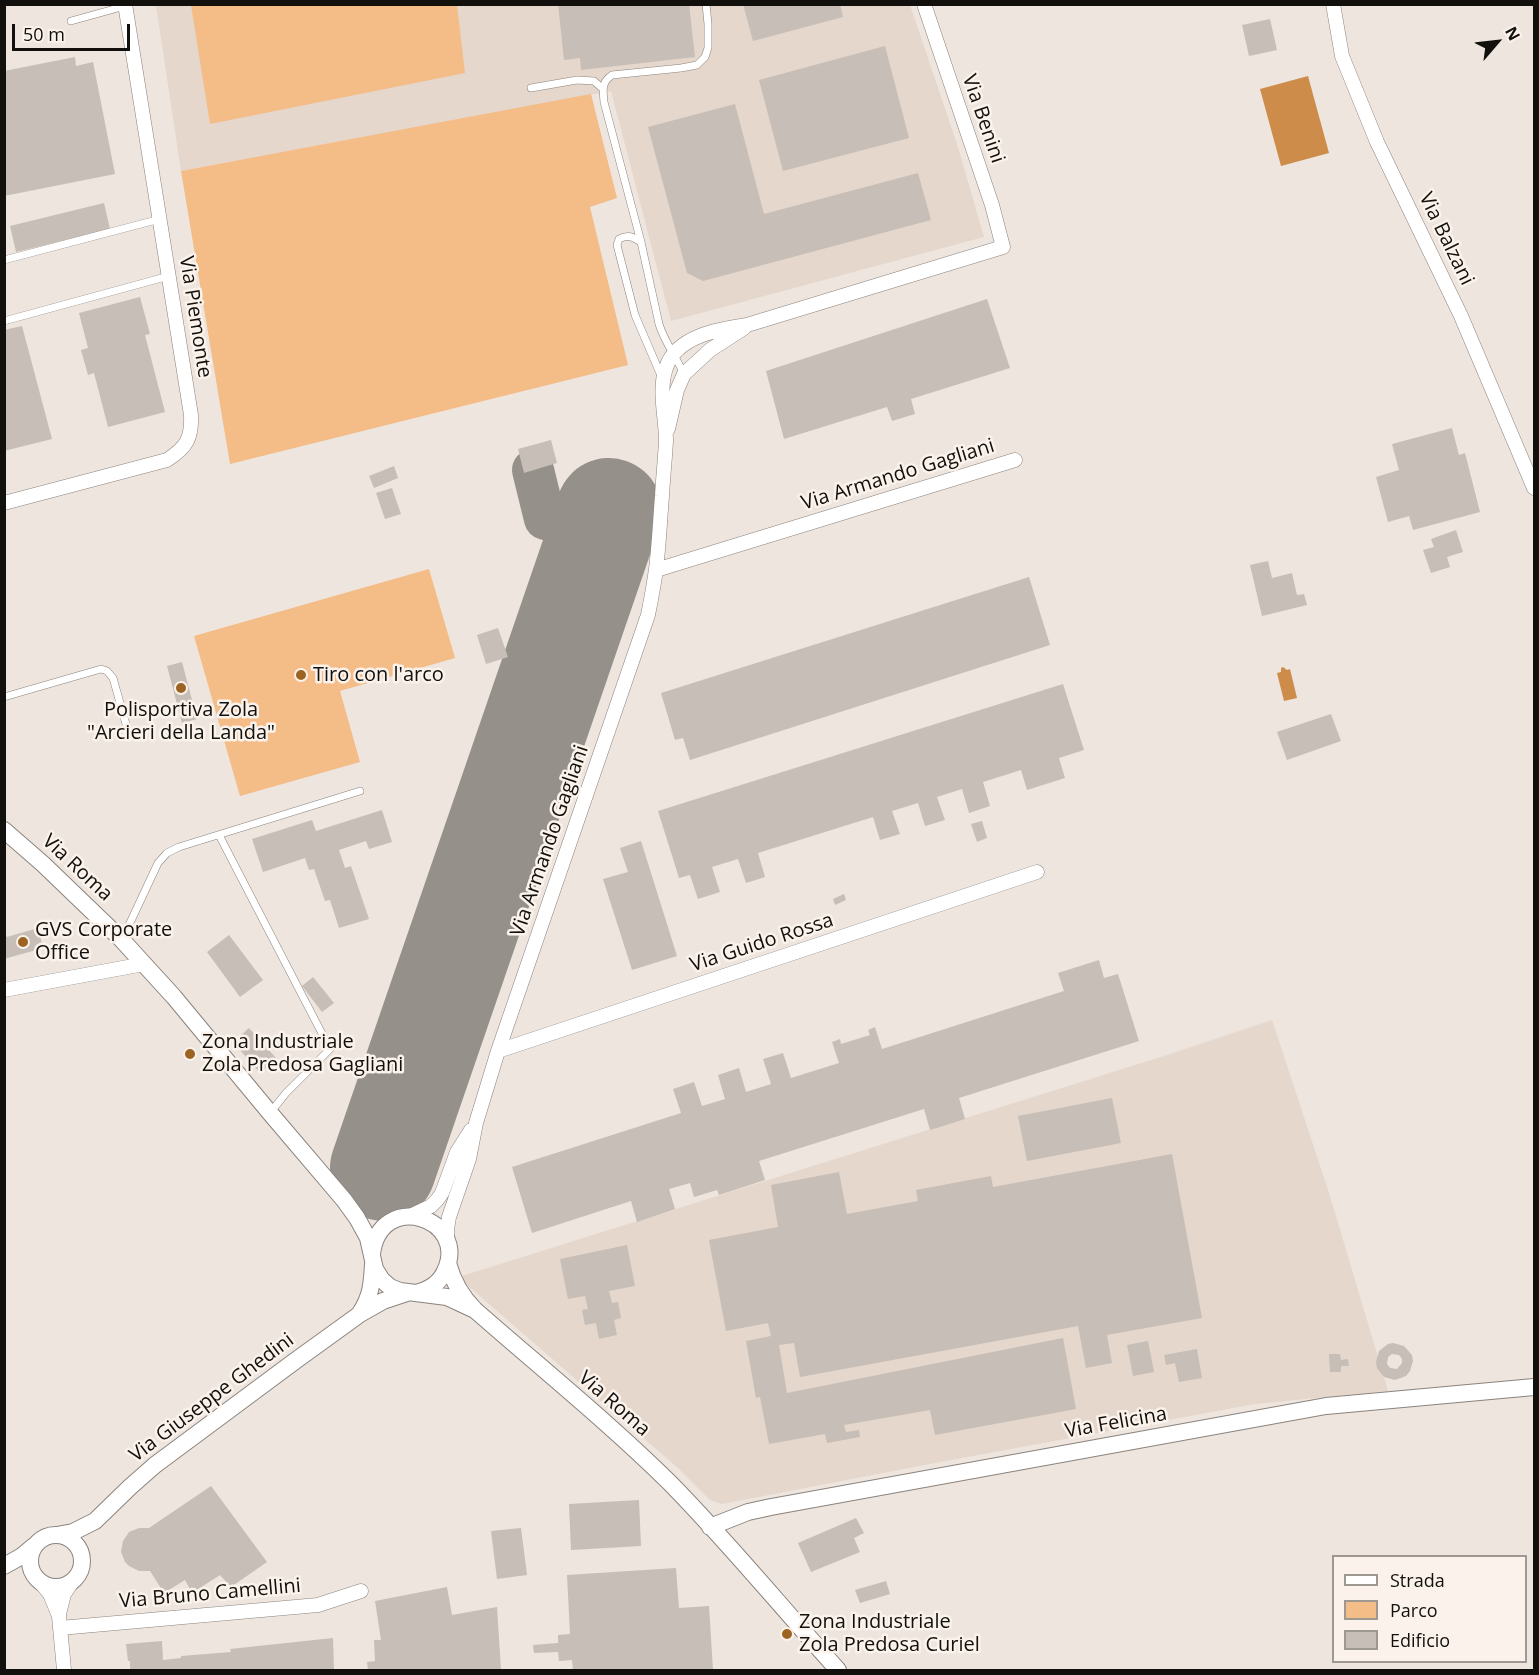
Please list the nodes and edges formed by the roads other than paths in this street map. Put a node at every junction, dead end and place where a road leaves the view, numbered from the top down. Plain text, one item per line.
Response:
1 (706, 4) edge
2 (924, 4) edge
3 (1333, 4) edge
4 (125, 5) edge
5 (71, 21) dead end
6 (531, 88) dead end
7 (603, 89) junction
8 (160, 219) junction
9 (641, 242) junction
10 (1003, 247) joint
11 (4, 260) edge
12 (169, 276) junction
13 (4, 321) edge
14 (747, 326) junction
15 (674, 353) junction
16 (684, 374) junction
17 (664, 382) junction
18 (666, 440) junction
19 (1015, 460) dead end
20 (1534, 488) edge
21 (4, 503) edge
22 (656, 570) junction
23 (4, 698) edge
24 (126, 724) dead end
25 (360, 791) dead end
26 (4, 830) edge
27 (219, 835) junction
28 (1037, 872) dead end
29 (122, 940) junction
30 (144, 964) junction
31 (4, 990) edge
32 (498, 1051) junction
33 (270, 1113) junction
34 (476, 1123) junction
35 (344, 1200) junction
36 (410, 1216) junction
37 (388, 1223) junction
38 (447, 1241) junction
39 (373, 1258) junction
40 (448, 1263) junction
41 (411, 1293) junction
42 (475, 1311) junction
43 (360, 1314) junction
44 (1534, 1387) edge
45 (95, 1521) junction
46 (715, 1532) junction
47 (57, 1535) junction
48 (35, 1545) junction
49 (81, 1557) junction
50 (4, 1566) edge
51 (4, 1573) edge
52 (39, 1581) junction
53 (72, 1582) junction
54 (361, 1591) dead end
55 (59, 1622) junction
56 (832, 1668) edge
57 (64, 1671) edge

1 - 7 lane
2 - 10 street, Via Benini
3 - 20 street, Via Balzani
4 - 5 lane
4 - 8 street, Via Piemonte
6 - 7 lane
7 - 9 lane
8 - 11 lane
8 - 12 street, Via Piemonte
9 - 15 lane
9 - 17 lane, Via Armando Gagliani
10 - 14 street, Via Armando Gagliani
12 - 13 lane
12 - 21 street, Via Piemonte
14 - 15 street, Via Armando Gagliani
14 - 16 street, Via Armando Gagliani
15 - 16 lane
15 - 17 street, Via Armando Gagliani
16 - 18 street, Via Armando Gagliani
17 - 18 street, Via Armando Gagliani
18 - 22 street, Via Armando Gagliani
19 - 22 street, Via Armando Gagliani
22 - 32 street, Via Armando Gagliani
23 - 24 lane
25 - 27 lane
26 - 29 street, Via Roma
27 - 29 lane
27 - 33 lane
28 - 32 street, Via Guido Rossa
29 - 30 street, Via Roma
30 - 31 street
30 - 33 street, Via Roma
32 - 34 street, Via Armando Gagliani
33 - 35 street, Via Roma
34 - 36 street, Via Armando Gagliani
34 - 38 street, Via Armando Gagliani
35 - 37 street, Via Roma
35 - 39 street, Via Roma
36 - 37 street
36 - 38 street
37 - 39 street
38 - 40 street, Via Roma
39 - 41 street, Via Roma
39 - 43 street
40 - 41 street
40 - 42 street, Via Roma
41 - 42 street, Via Roma
41 - 43 street, Via Giuseppe Ghedini
42 - 46 street, Via Roma
43 - 45 street, Via Giuseppe Ghedini
44 - 46 street, Via Felicina
45 - 47 street, Via Giuseppe Ghedini
45 - 49 street, Via Giuseppe Ghedini
46 - 56 street, Via Roma
47 - 48 street
47 - 49 street
48 - 50 street
48 - 52 street
49 - 53 street
51 - 52 street
52 - 53 street
52 - 55 street
53 - 55 street
54 - 55 street, Via Bruno Camellini
55 - 57 street

